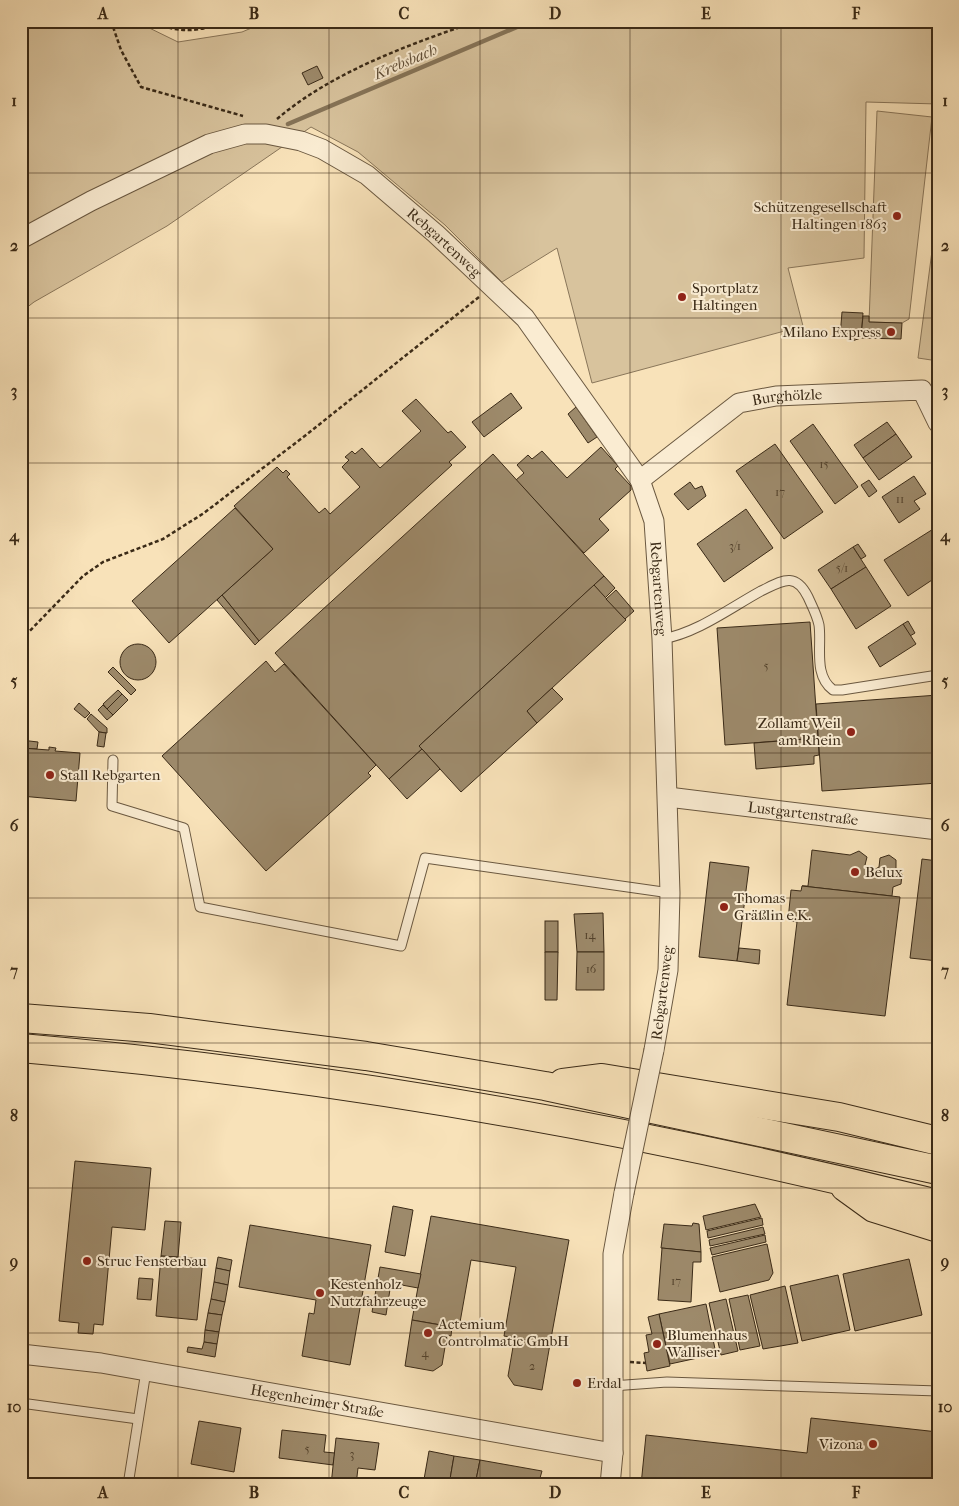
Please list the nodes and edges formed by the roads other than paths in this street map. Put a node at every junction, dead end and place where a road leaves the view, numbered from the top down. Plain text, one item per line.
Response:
1 (21, 239) edge
2 (938, 424) edge
3 (640, 480) junction
4 (662, 639) junction
5 (938, 675) edge
6 (113, 760) dead end
7 (668, 797) junction
8 (938, 830) edge
9 (670, 892) junction
10 (21, 1018) edge
11 (21, 1048) edge
12 (545, 1086) junction
13 (839, 1117) junction
14 (938, 1124) edge
15 (938, 1141) edge
16 (938, 1170) edge
17 (831, 1178) junction
18 (938, 1204) edge
19 (938, 1228) edge
20 (21, 1354) edge
21 (146, 1371) junction
22 (612, 1386) junction
23 (938, 1391) edge
24 (21, 1402) edge
25 (138, 1419) junction
26 (613, 1453) junction
27 (128, 1485) edge
28 (610, 1485) edge

1 - 3 street, Rebgartenweg
2 - 3 street, Burghölzle
3 - 4 street, Rebgartenweg
4 - 5 lane
4 - 7 street, Rebgartenweg
6 - 9 lane
7 - 8 street, Lustgartenstraße
7 - 9 street, Rebgartenweg
9 - 22 street, Rebgartenweg, bridge
10 - 12 highway
11 - 17 highway
12 - 13 highway
12 - 16 highway
13 - 14 highway
13 - 15 highway
17 - 18 highway
17 - 19 highway
20 - 21 street, Hegenheimer Straße
21 - 25 lane
21 - 26 street, Hegenheimer Straße
22 - 23 lane
22 - 26 street, Rebgartenweg
24 - 25 lane
25 - 27 lane
26 - 28 street, Rebgartenweg

